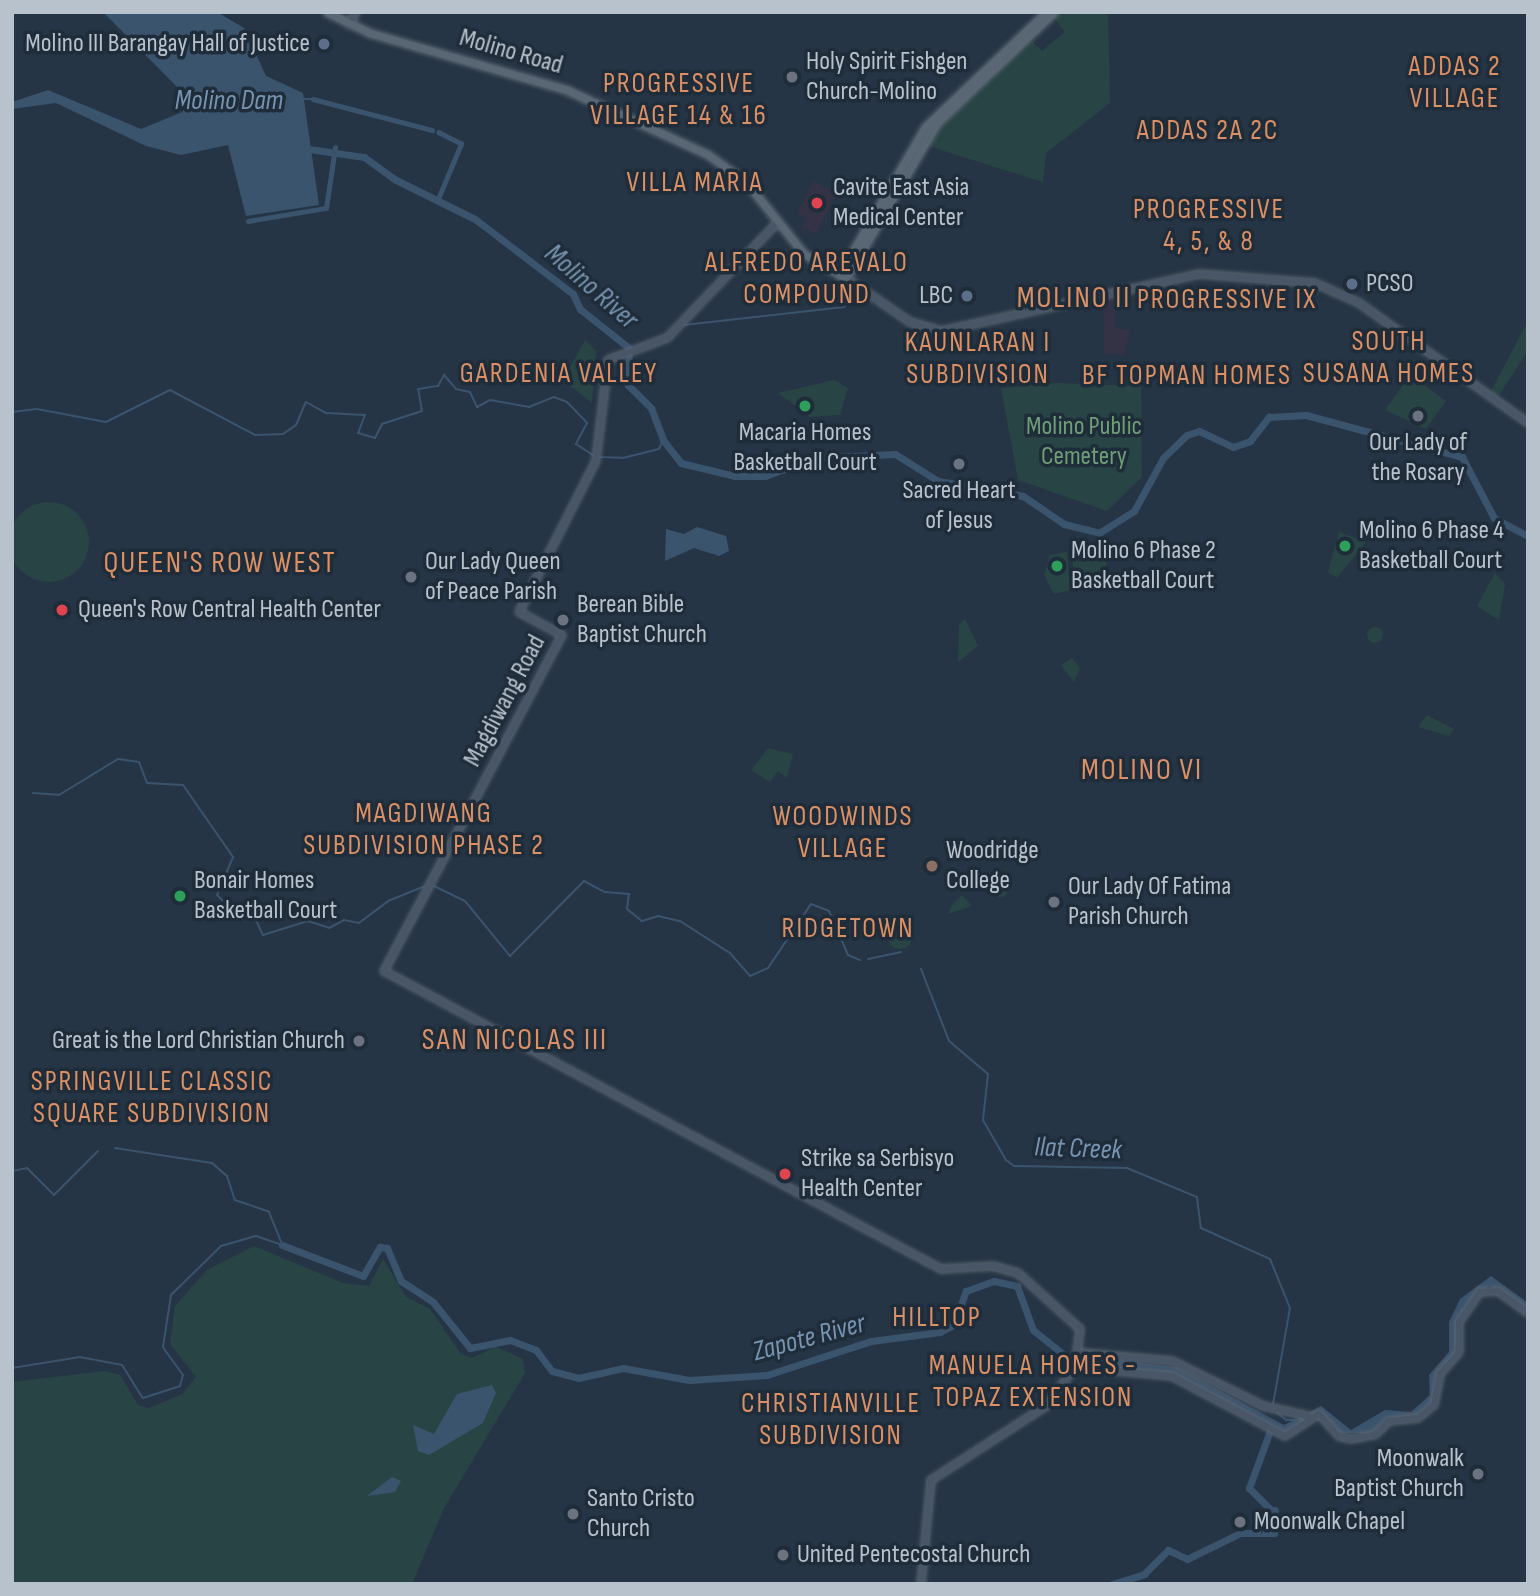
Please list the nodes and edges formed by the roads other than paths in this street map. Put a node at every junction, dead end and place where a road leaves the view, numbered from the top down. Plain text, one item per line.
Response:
1 (327, 12) edge
2 (356, 12) edge
3 (1046, 12) edge
4 (1054, 12) edge
5 (349, 25) junction
6 (928, 129) junction
7 (777, 223) junction
8 (843, 277) junction
9 (1528, 423) edge
10 (1528, 1313) edge
11 (1077, 1360) junction
12 (1310, 1415) junction
13 (921, 1584) edge

1 - 5 main road, Molino Road
2 - 5 main road
3 - 6 main road
4 - 6 main road
5 - 7 main road, Molino Road
6 - 8 main road
7 - 8 main road, Molino Road
7 - 11 main road, Magdiwang Road
8 - 9 main road, Molino Road
10 - 12 main road
11 - 12 main road
11 - 12 main road
11 - 13 main road

